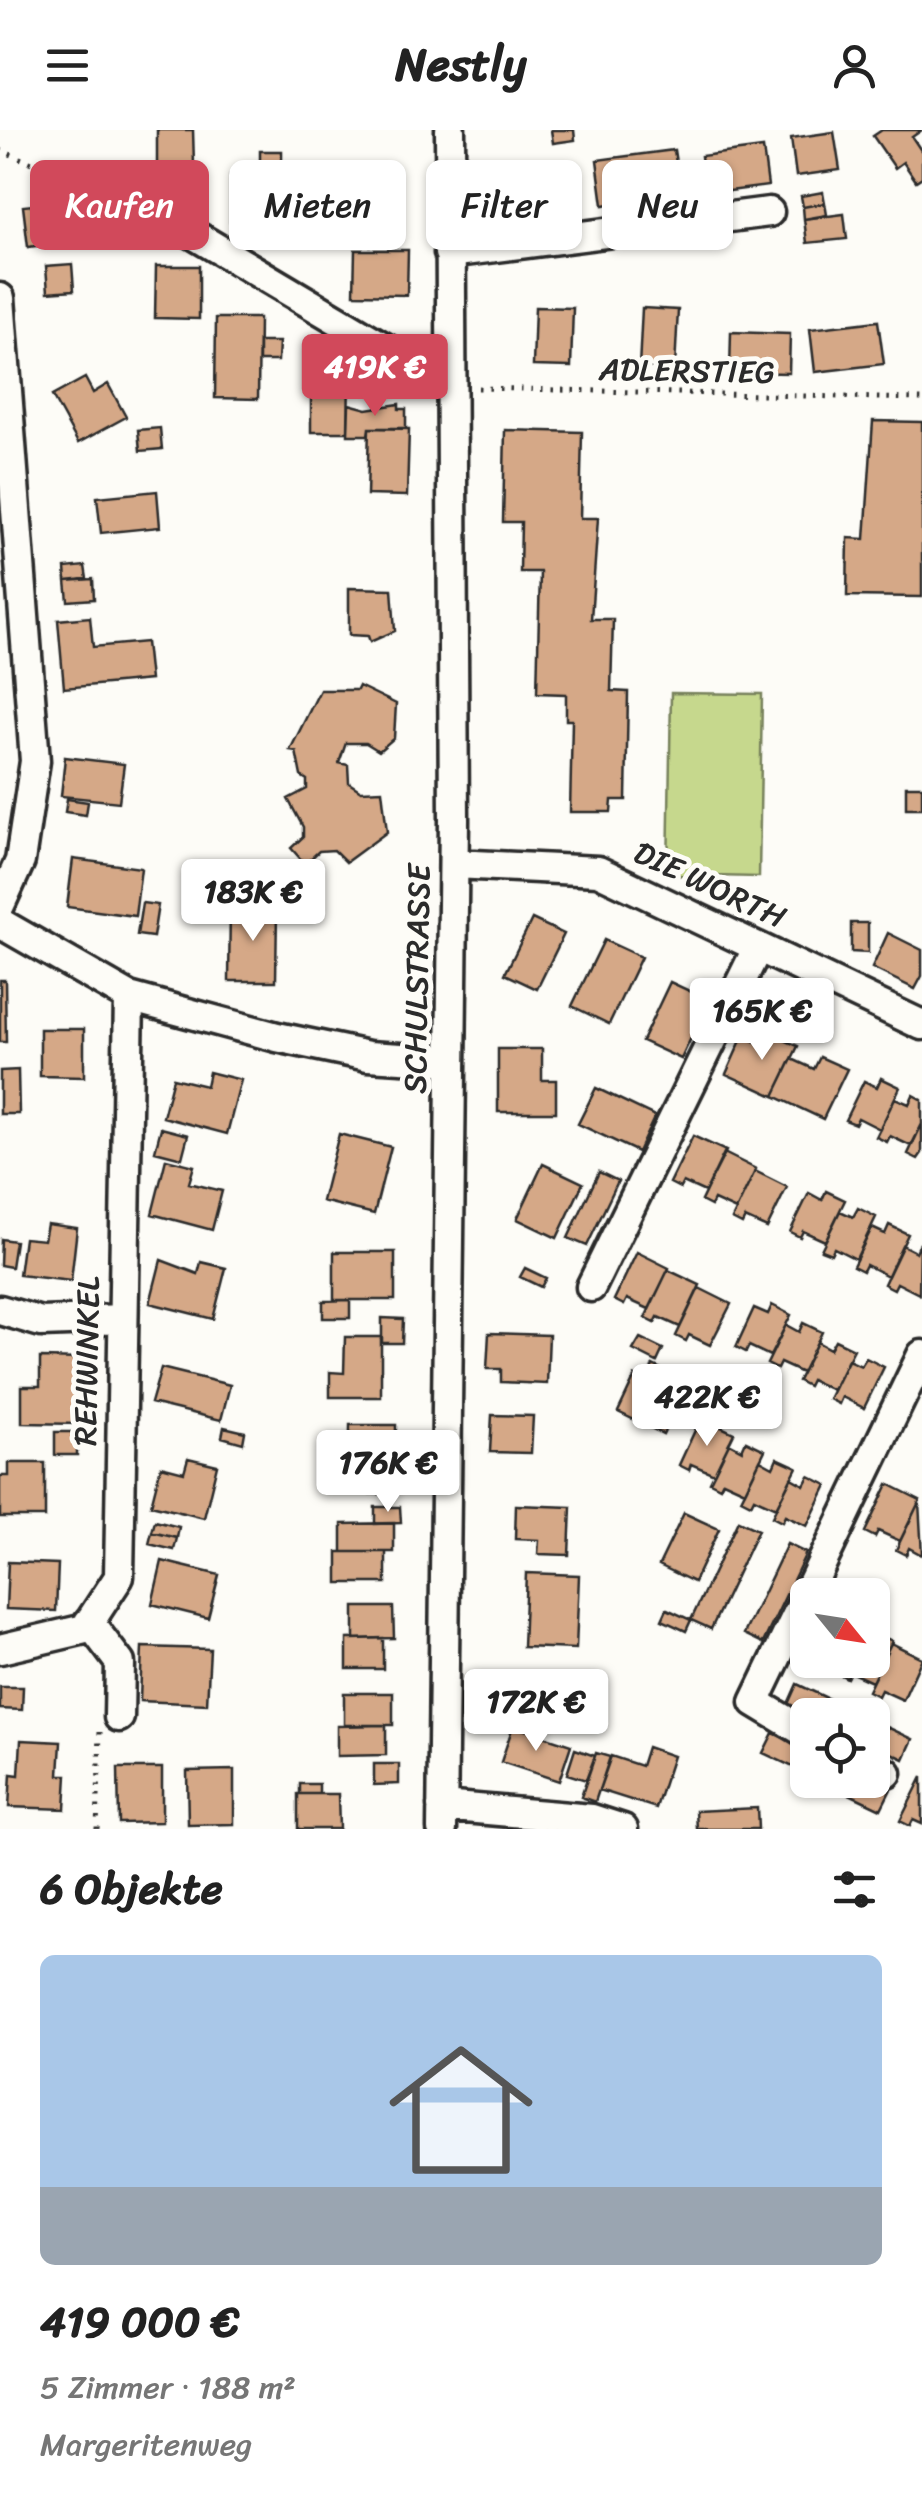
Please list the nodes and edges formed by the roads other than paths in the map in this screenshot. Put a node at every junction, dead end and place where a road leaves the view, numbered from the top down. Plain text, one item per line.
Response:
1 (450, 130) edge
2 (769, 212) dead end
3 (209, 243) edge
4 (449, 253) junction
5 (0, 298) edge
6 (450, 376) junction
7 (10, 516) edge
8 (454, 864) junction
9 (0, 904) edge
10 (0, 923) edge
11 (758, 947) junction
12 (129, 997) junction
13 (922, 1025) edge
14 (452, 1060) junction
15 (592, 1287) dead end
16 (0, 1310) edge
17 (123, 1319) junction
18 (922, 1354) edge
19 (89, 1622) junction
20 (0, 1649) edge
21 (119, 1717) dead end
22 (790, 1723) edge
23 (442, 1817) edge
24 (623, 1829) edge

1 - 4 street, SCHULSTRASSE
2 - 4 street
3 - 6 street
4 - 6 street, SCHULSTRASSE
5 - 7 street
6 - 8 street, SCHULSTRASSE
7 - 9 street
8 - 11 street, DIE WORTH
8 - 14 street, SCHULSTRASSE
10 - 12 street
11 - 13 street, DIE WORTH
11 - 15 street
12 - 14 street
12 - 17 street, REHWINKEL
14 - 23 street, SCHULSTRASSE
16 - 17 street
17 - 19 street, REHWINKEL
18 - 22 street
19 - 20 street
19 - 21 street
23 - 24 street

